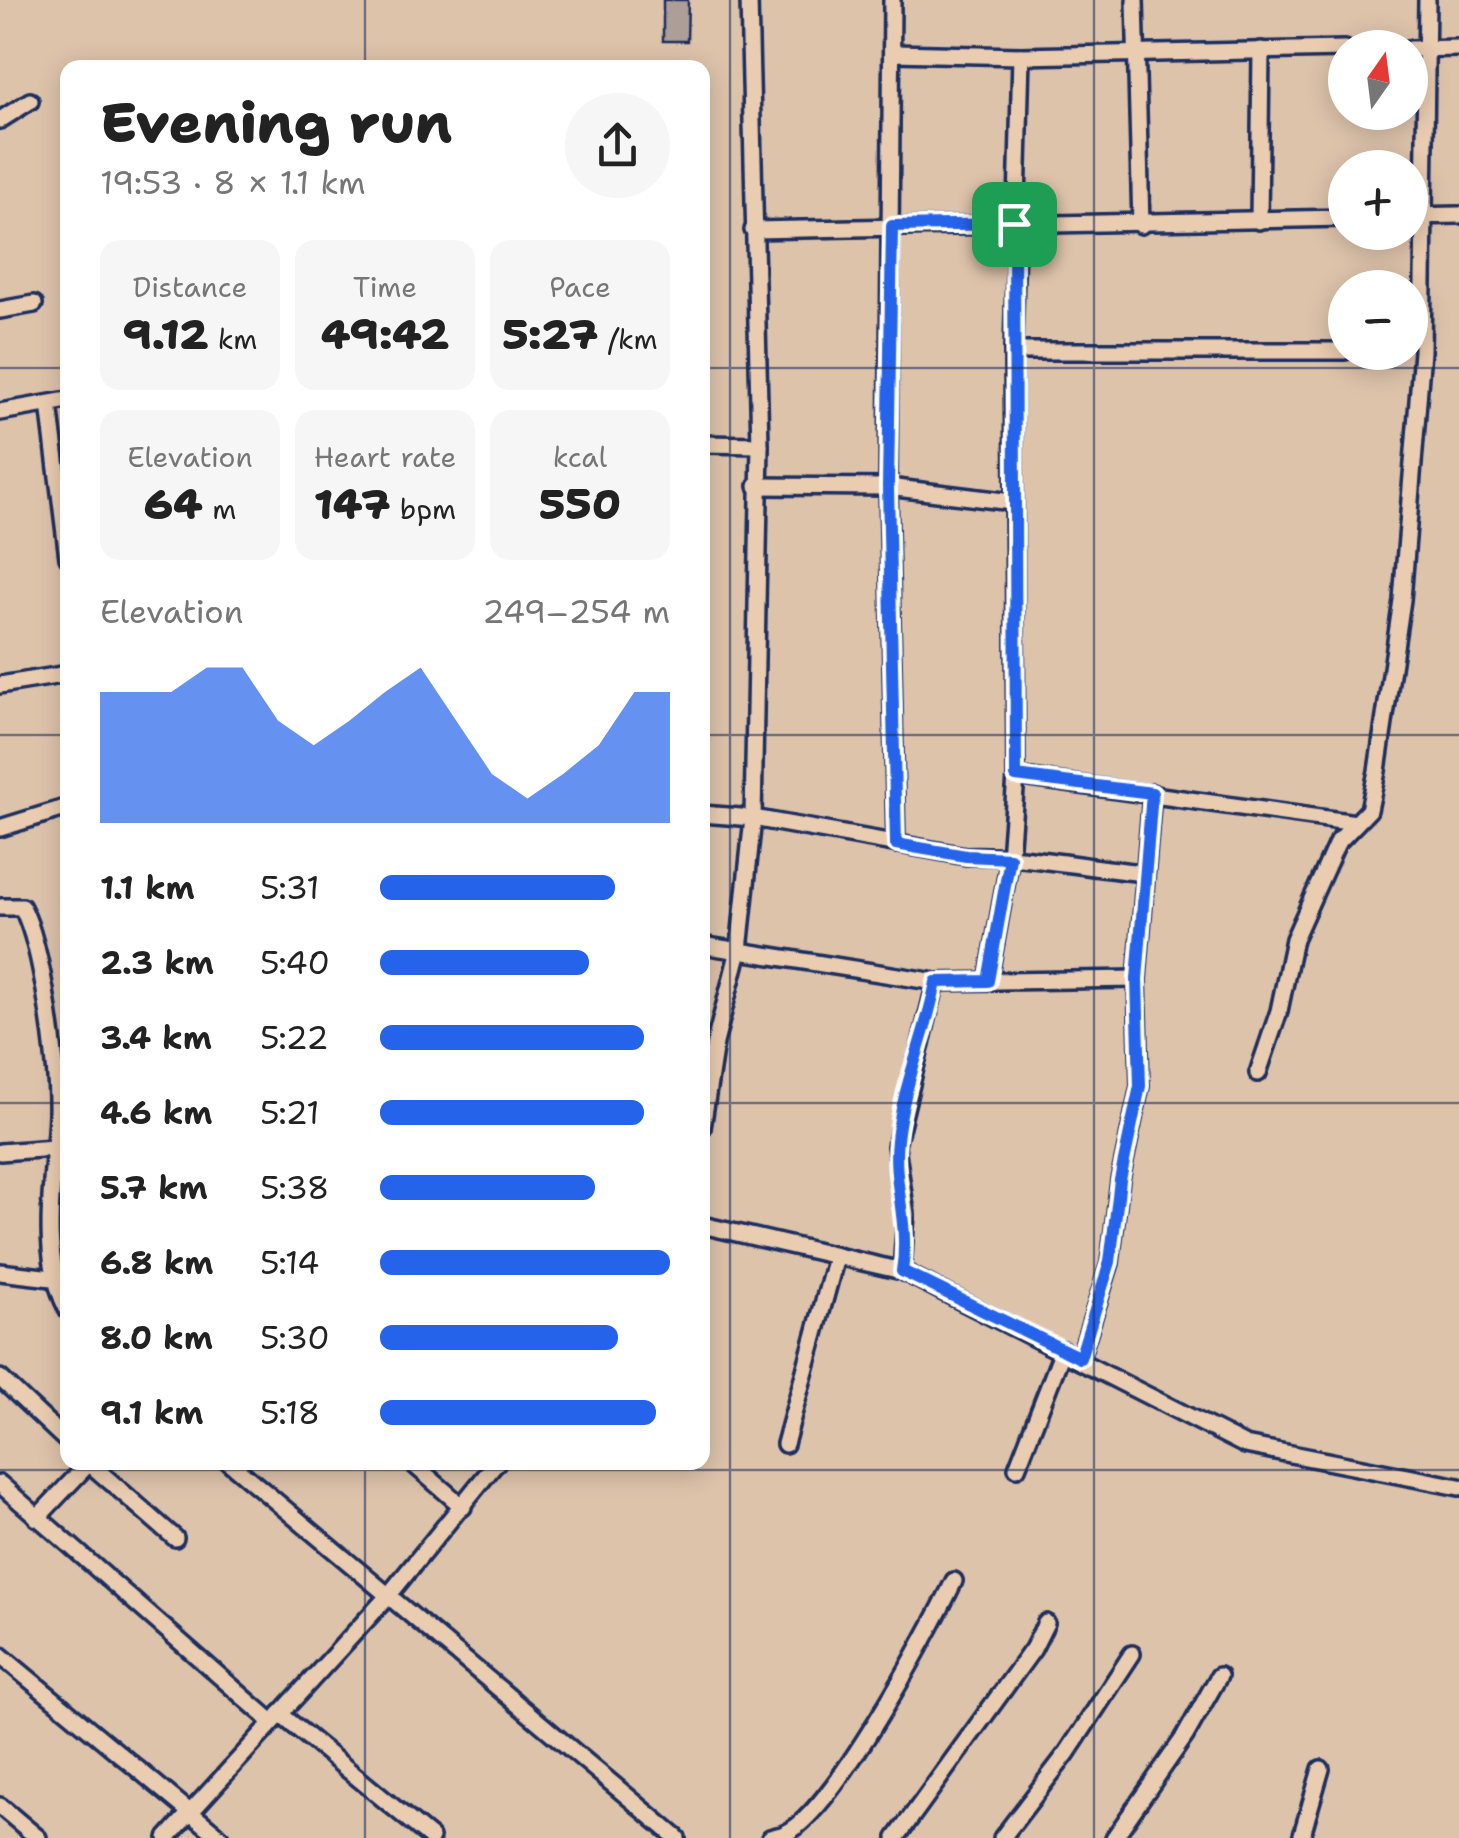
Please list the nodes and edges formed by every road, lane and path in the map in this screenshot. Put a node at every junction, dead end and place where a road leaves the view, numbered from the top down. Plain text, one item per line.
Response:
1 (749, 0) edge
2 (892, 0) edge
3 (1135, 0) edge
4 (1427, 0) edge
5 (1421, 30) edge
6 (1428, 48) edge
7 (1459, 48) edge
8 (1328, 49) edge
9 (1137, 50) junction
10 (1261, 50) junction
11 (893, 53) junction
12 (1020, 56) junction
13 (30, 101) dead end
14 (0, 120) edge
15 (1459, 215) edge
16 (1428, 216) edge
17 (1328, 219) edge
18 (1260, 221) junction
19 (1014, 224) junction
20 (1141, 225) junction
21 (892, 226) junction
22 (753, 230) junction
23 (34, 304) dead end
24 (0, 310) edge
25 (1013, 351) junction
26 (1328, 351) edge
27 (1415, 370) edge
28 (60, 402) edge
29 (49, 404) junction
30 (0, 412) edge
31 (710, 444) edge
32 (760, 445) junction
33 (756, 486) junction
34 (888, 487) junction
35 (60, 493) edge
36 (1012, 502) junction
37 (60, 675) edge
38 (0, 685) edge
39 (1016, 776) junction
40 (1152, 793) junction
41 (60, 809) edge
42 (710, 815) edge
43 (753, 818) junction
44 (1356, 823) junction
45 (0, 828) edge
46 (896, 844) junction
47 (1010, 858) junction
48 (1145, 873) junction
49 (0, 907) edge
50 (710, 946) edge
51 (739, 950) junction
52 (1137, 979) junction
53 (988, 981) junction
54 (936, 982) junction
55 (710, 1063) edge
56 (1258, 1074) dead end
57 (60, 1148) edge
58 (0, 1152) edge
59 (710, 1227) edge
60 (836, 1257) junction
61 (902, 1271) junction
62 (0, 1272) edge
63 (60, 1277) edge
64 (1063, 1350) junction
65 (1080, 1358) junction
66 (0, 1378) edge
67 (60, 1434) edge
68 (785, 1444) dead end
69 (1018, 1468) dead end
70 (82, 1470) edge
71 (107, 1470) edge
72 (238, 1470) edge
73 (420, 1470) edge
74 (490, 1470) edge
75 (0, 1484) edge
76 (1459, 1487) edge
77 (463, 1506) junction
78 (37, 1518) junction
79 (175, 1538) dead end
80 (954, 1582) dead end
81 (388, 1596) junction
82 (1046, 1623) dead end
83 (0, 1654) edge
84 (1132, 1654) dead end
85 (1218, 1676) dead end
86 (276, 1718) junction
87 (1321, 1769) dead end
88 (0, 1806) edge
89 (191, 1810) junction
90 (781, 1837) edge
91 (38, 1838) edge
92 (167, 1838) edge
93 (221, 1838) edge
94 (430, 1838) edge
95 (677, 1838) edge
96 (896, 1838) edge
97 (1002, 1838) edge
98 (1114, 1838) edge
99 (1301, 1838) edge

1 - 22 street
2 - 11 street
3 - 9 street
4 - 5 street
6 - 7 street
8 - 10 street
9 - 10 street
9 - 12 street
9 - 20 street
10 - 18 street
11 - 12 street
11 - 21 street
12 - 19 street
13 - 14 street
15 - 16 street
17 - 18 street
18 - 20 street
19 - 20 street
19 - 21 street
19 - 25 street
21 - 22 street
21 - 34 street
22 - 32 street
23 - 24 street
25 - 26 street
25 - 36 street
27 - 44 street
28 - 29 street
29 - 30 street
29 - 35 street
31 - 32 street
32 - 33 street
33 - 34 street
33 - 43 street
34 - 36 street
34 - 46 street
36 - 39 street
37 - 38 street
39 - 40 street
39 - 47 street
40 - 44 street
40 - 48 street
41 - 45 street
42 - 43 street
43 - 46 street
43 - 51 street
44 - 56 street
46 - 47 street
47 - 48 street
47 - 53 street
48 - 52 street
49 - 57 street
50 - 51 street
51 - 54 street
51 - 55 street
52 - 53 street
52 - 65 street
53 - 54 street
54 - 61 street
57 - 58 street
57 - 63 street
59 - 60 street
60 - 61 street
60 - 68 street
61 - 64 street
62 - 63 street
64 - 65 street
64 - 69 street
65 - 76 street
66 - 67 street
70 - 78 street
71 - 79 street
72 - 81 street
73 - 77 street
74 - 77 street
75 - 78 street
77 - 81 street
78 - 86 street
80 - 90 street
81 - 86 street
81 - 95 street
82 - 96 street
83 - 89 street
84 - 97 street
85 - 98 street
86 - 89 street
86 - 94 street
87 - 99 street
88 - 91 street
89 - 92 street
89 - 93 street

